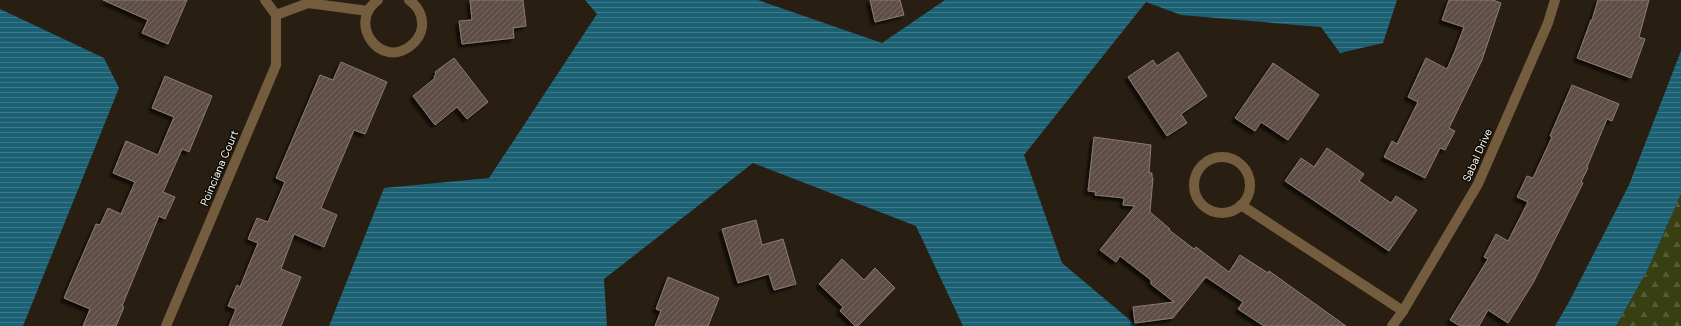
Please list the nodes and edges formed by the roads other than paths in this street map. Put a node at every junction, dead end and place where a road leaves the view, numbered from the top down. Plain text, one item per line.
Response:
1 (265, 0) edge
2 (378, 0) edge
3 (409, 0) edge
4 (1555, 0) edge
5 (368, 11) junction
6 (276, 15) junction
7 (1241, 205) junction
8 (1403, 312) junction
9 (166, 326) edge
10 (1392, 326) edge

1 - 6 street
2 - 5 street
3 - 5 street
4 - 8 street, Sabal Drive
5 - 6 street
6 - 9 street, Poinciana Court
7 - 7 street
7 - 8 street
8 - 10 street, Sabal Drive

